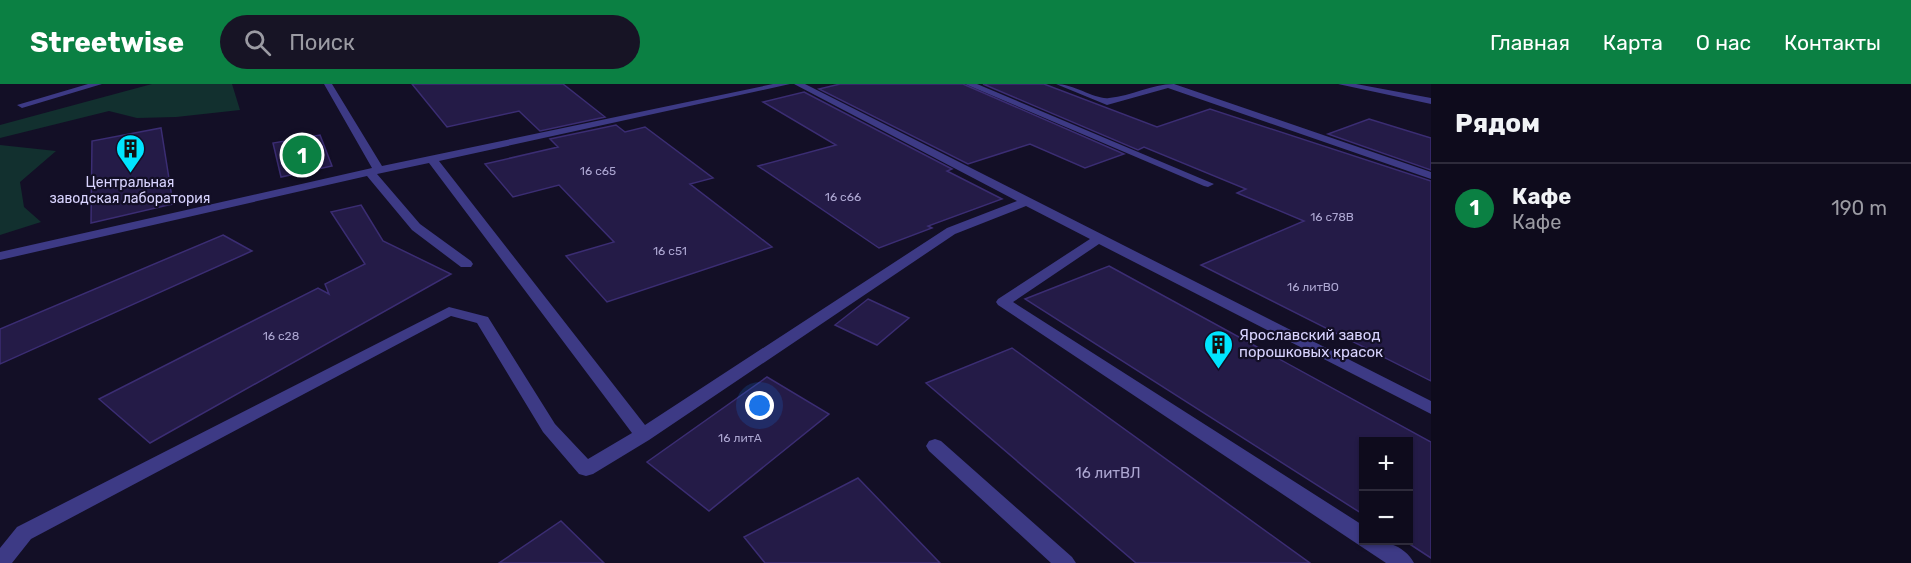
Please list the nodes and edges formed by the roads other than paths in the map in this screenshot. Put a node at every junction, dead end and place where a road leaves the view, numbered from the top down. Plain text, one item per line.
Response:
1 (98, 84) edge
2 (328, 84) edge
3 (786, 84) edge
4 (798, 84) edge
5 (969, 84) edge
6 (1060, 84) edge
7 (1342, 84) edge
8 (1431, 101) edge
9 (22, 105) dead end
10 (432, 159) junction
11 (374, 171) junction
12 (1431, 176) edge
13 (1209, 183) dead end
14 (1027, 201) junction
15 (1100, 238) junction
16 (0, 256) edge
17 (466, 264) dead end
18 (1431, 408) edge
19 (643, 435) junction
20 (935, 446) dead end
21 (1359, 534) edge
22 (1376, 545) edge
23 (0, 563) edge
24 (1065, 563) edge
25 (1403, 563) edge

1 - 9 lane
2 - 11 lane
3 - 10 lane
4 - 14 lane
5 - 13 lane
6 - 12 lane
7 - 8 lane
10 - 11 lane
10 - 19 lane
11 - 16 lane
11 - 17 lane
14 - 15 lane
14 - 19 lane
15 - 18 lane
15 - 21 lane
19 - 23 lane
20 - 24 lane
22 - 25 lane

